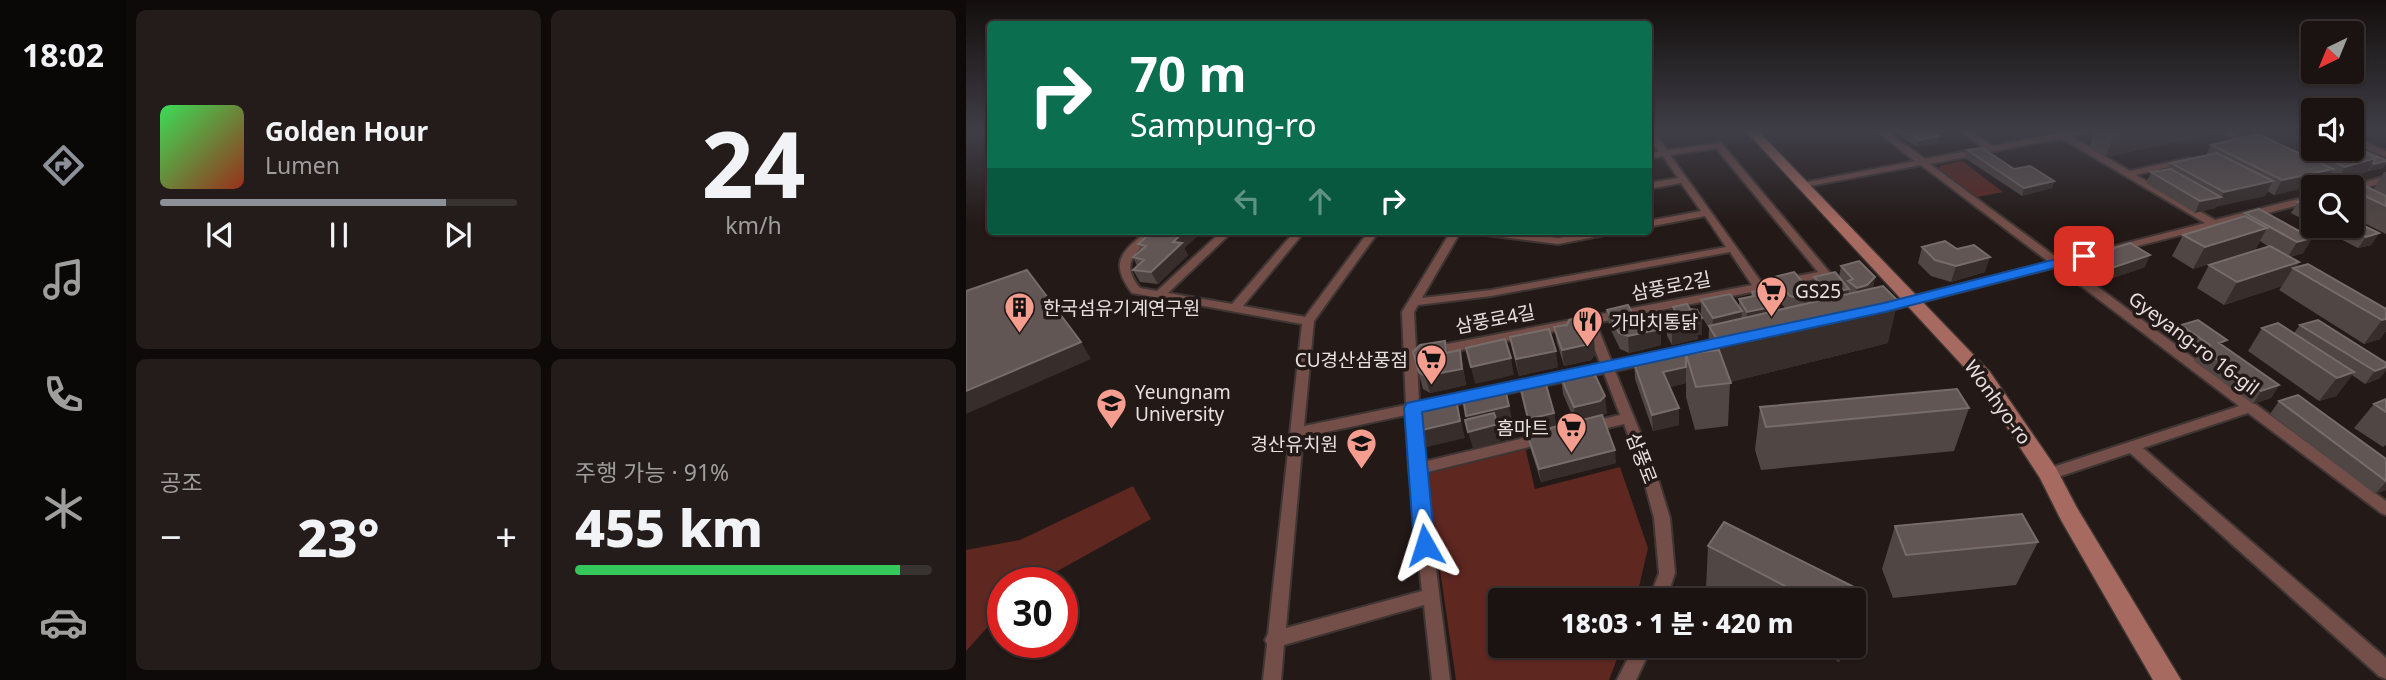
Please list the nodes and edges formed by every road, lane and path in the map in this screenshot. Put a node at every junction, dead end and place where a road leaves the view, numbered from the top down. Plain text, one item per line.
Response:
1 (1671, 163) edge
2 (1733, 163) edge
3 (1781, 163) edge
4 (1919, 163) edge
5 (1924, 163) edge
6 (2109, 163) edge
7 (2175, 163) edge
8 (2303, 169) edge
9 (2128, 174) junction
10 (2316, 175) edge
11 (2386, 179) edge
12 (1684, 180) junction
13 (1652, 185) edge
14 (2364, 185) edge
15 (1802, 186) junction
16 (2301, 201) edge
17 (1707, 213) junction
18 (1652, 223) edge
19 (2212, 223) junction
20 (1149, 235) edge
21 (1224, 235) edge
22 (1297, 235) edge
23 (1371, 235) edge
24 (1454, 235) edge
25 (1510, 235) edge
26 (1584, 235) edge
27 (1730, 249) junction
28 (2058, 263) junction
29 (1570, 278) joint
30 (1759, 287) junction
31 (1160, 295) junction
32 (1912, 300) junction
33 (1414, 302) junction
34 (1772, 305) edge
35 (1234, 309) junction
36 (1871, 311) edge
37 (1589, 320) junction
38 (1308, 321) junction
39 (1740, 340) edge
40 (1409, 356) junction
41 (1606, 368) junction
42 (2250, 407) junction
43 (1413, 408) junction
44 (1626, 419) junction
45 (1297, 433) junction
46 (2133, 447) junction
47 (1416, 469) junction
48 (2049, 474) junction
49 (2386, 509) edge
50 (1662, 588) edge
51 (1430, 596) junction
52 (1274, 640) junction
53 (1637, 658) edge
54 (2386, 670) edge
55 (1272, 680) edge
56 (1441, 680) edge
57 (1626, 680) edge
58 (2168, 680) edge

1 - 12 street
2 - 30 street, 삼풍로2길
3 - 15 main road, Wonhyo-ro
4 - 15 street
5 - 28 street, Gyeyang-ro 16-gil
6 - 9 street
7 - 9 street
8 - 10 street
9 - 19 street
11 - 14 street
12 - 13 street
12 - 17 street
15 - 32 main road, Wonhyo-ro
16 - 19 street
17 - 18 street
17 - 27 street
19 - 28 street
20 - 31 street
21 - 31 street
22 - 35 street
23 - 38 street
24 - 33 street
25 - 26 street
27 - 29 street, 삼풍로2길
27 - 30 street
28 - 32 street
28 - 42 street, Gyeyang-ro 16-gil
29 - 33 street, 삼풍로4길
30 - 34 street
30 - 37 street, 삼풍로2길
31 - 35 street
32 - 36 street
32 - 48 main road, Wonhyo-ro
33 - 40 street
35 - 38 street
37 - 40 street, 삼풍로4길
37 - 41 street, 삼풍로
38 - 45 street
39 - 41 street
40 - 43 street
41 - 43 street
41 - 44 street, 삼풍로
42 - 46 street
42 - 49 street, Gyeyang-ro 16-gil
43 - 45 street
43 - 47 street
44 - 47 street
44 - 50 street, 삼풍로
45 - 52 street
46 - 48 street
46 - 54 street
47 - 51 street
48 - 58 main road, Wonhyo-ro
51 - 52 street
51 - 56 street
52 - 55 street
53 - 57 street

